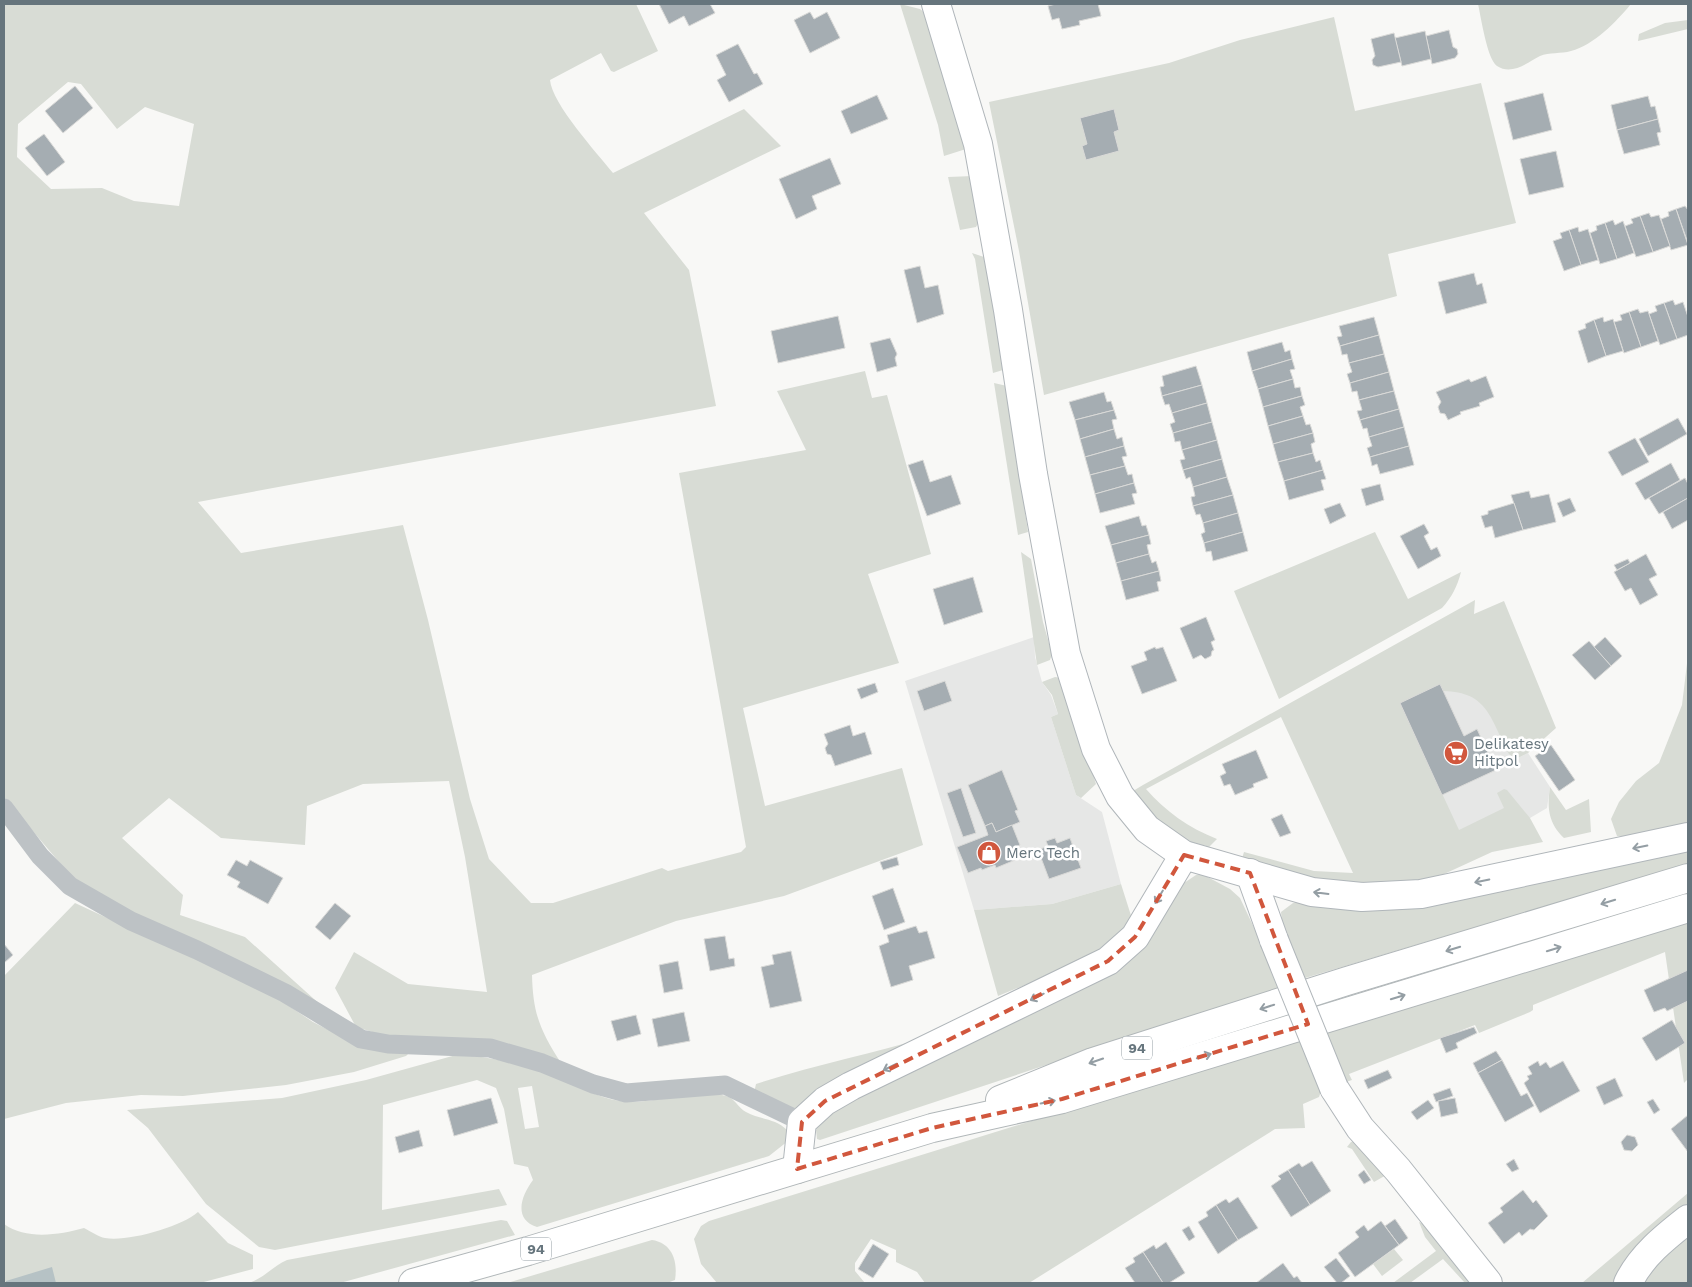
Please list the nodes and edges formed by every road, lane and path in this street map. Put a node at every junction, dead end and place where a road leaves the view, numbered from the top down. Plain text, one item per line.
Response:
1 (936, 4) edge
2 (4, 808) edge
3 (1688, 837) edge
4 (1184, 855) junction
5 (1250, 873) junction
6 (1688, 878) edge
7 (1688, 908) edge
8 (802, 1122) junction
9 (932, 1128) junction
10 (797, 1169) junction
11 (1688, 1218) edge
12 (414, 1283) edge
13 (1488, 1283) edge
14 (1628, 1283) edge

1 - 4 street
2 - 8 street
3 -> 5 street
4 - 5 street
4 -> 8 street
5 - 13 street, bridge
6 -> 9 street, 94
9 -> 7 street, 94
8 - 10 street
9 - 10 street, 94
10 - 12 street, 94
11 - 14 street

